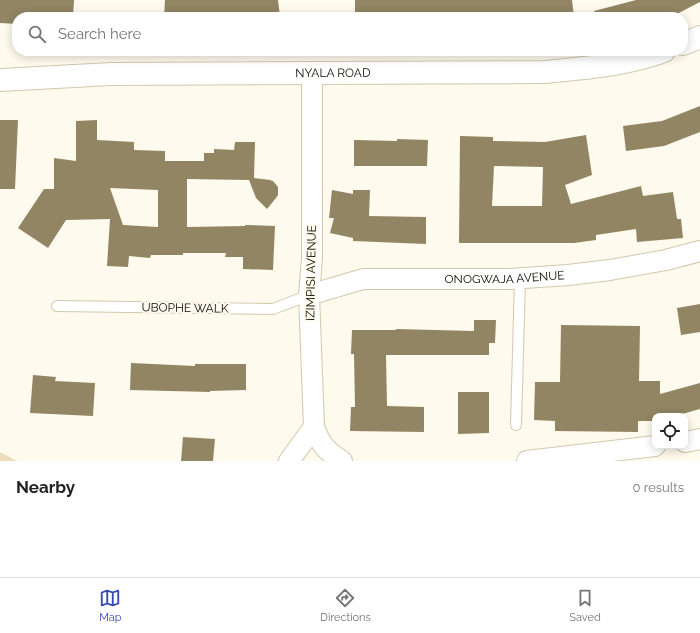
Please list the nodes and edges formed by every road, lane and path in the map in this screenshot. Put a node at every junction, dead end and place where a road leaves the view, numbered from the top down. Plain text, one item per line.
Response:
1 (700, 37) edge
2 (688, 42) edge
3 (644, 56) edge
4 (312, 73) junction
5 (0, 80) edge
6 (700, 251) edge
7 (520, 278) junction
8 (310, 295) junction
9 (57, 306) dead end
10 (516, 425) dead end
11 (314, 427) junction
12 (700, 439) edge
13 (688, 441) edge
14 (652, 446) edge
15 (289, 461) edge
16 (342, 461) edge
17 (527, 461) edge

1 - 2 street
3 - 4 street, NYALA ROAD
4 - 5 street, NYALA ROAD
4 - 8 street, IZIMPISI AVENUE
6 - 7 street, ONOGWAJA AVENUE
7 - 8 street, ONOGWAJA AVENUE
7 - 10 lane
8 - 9 lane, UBOPHE WALK
8 - 11 street, IZIMPISI AVENUE
11 - 15 street
11 - 16 street, IZIMPISI AVENUE
12 - 13 street
14 - 17 street

